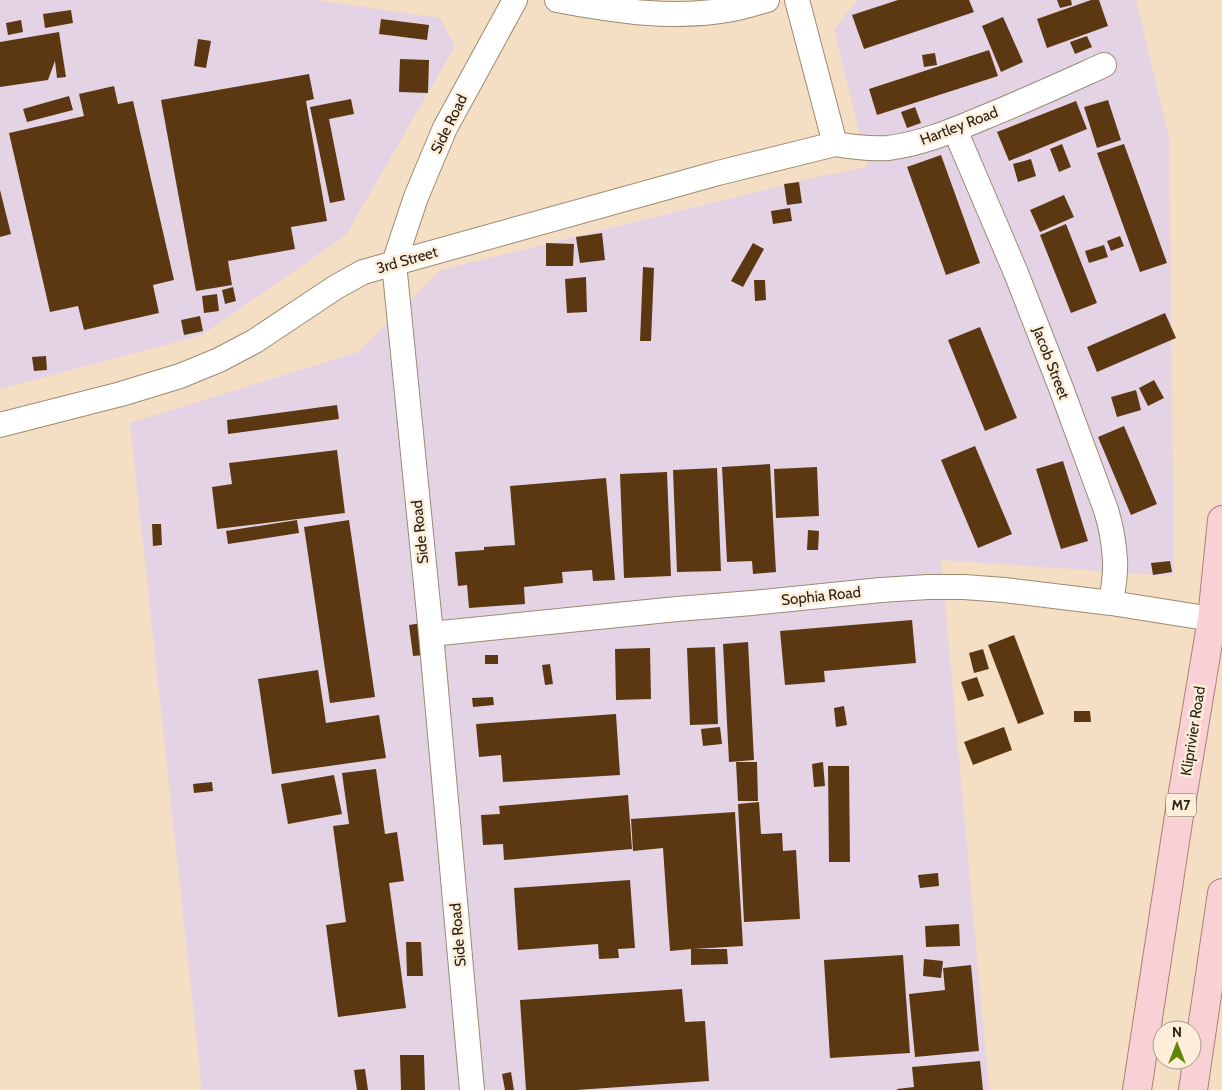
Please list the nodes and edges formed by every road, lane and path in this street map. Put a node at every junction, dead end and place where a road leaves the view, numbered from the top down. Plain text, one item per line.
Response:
1 (515, 0) edge
2 (557, 0) edge
3 (767, 0) edge
4 (797, 0) edge
5 (1104, 64) dead end
6 (956, 130) junction
7 (835, 144) junction
8 (394, 263) junction
9 (0, 425) edge
10 (1222, 520) edge
11 (1111, 603) junction
12 (1212, 619) junction
13 (431, 634) junction
14 (1222, 893) edge
15 (472, 1090) edge
16 (1137, 1090) edge
17 (1193, 1090) edge

1 - 8 street, Side Road
2 - 3 street
4 - 7 street
5 - 6 street, Hartley Road
6 - 7 street, Hartley Road
6 - 11 street, Jacob Street
7 - 8 street, 3rd Street
8 - 9 street, 3rd Street
8 - 13 street, Side Road
10 - 12 main road, Kliprivier Road / M7
11 - 12 street, Sophia Road
11 - 13 street, Sophia Road
12 - 16 main road, Kliprivier Road / M7
13 - 15 street, Side Road
14 - 17 main road

